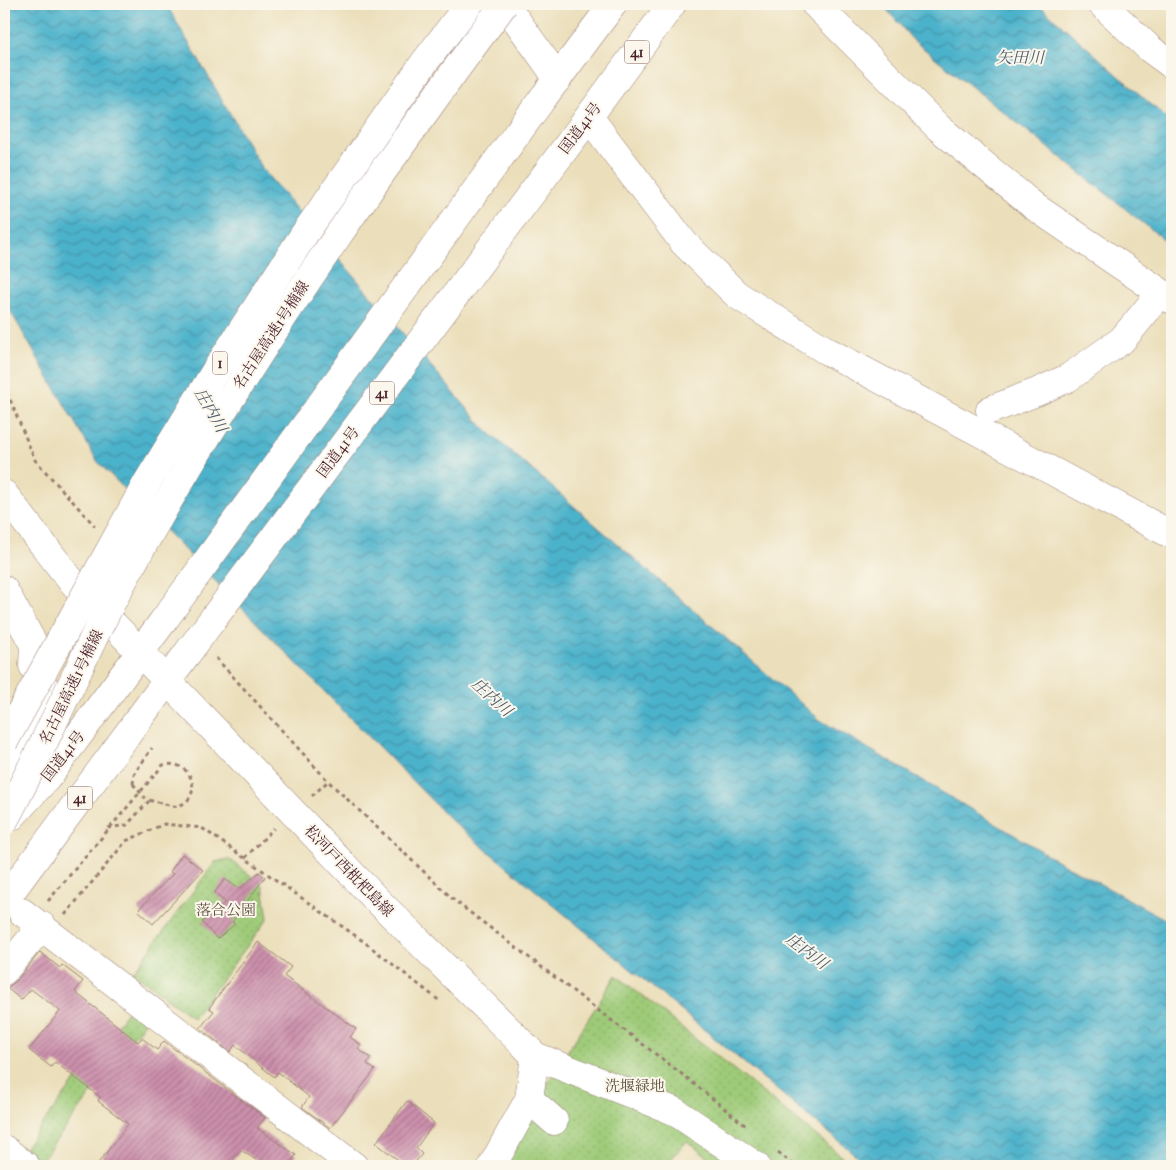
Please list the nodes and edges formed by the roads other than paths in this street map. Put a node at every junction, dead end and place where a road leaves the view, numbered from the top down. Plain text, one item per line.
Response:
1 (469, 4) edge
2 (504, 4) edge
3 (613, 4) edge
4 (672, 4) edge
5 (815, 4) edge
6 (1102, 4) edge
7 (1172, 65) edge
8 (557, 79) junction
9 (589, 117) junction
10 (1166, 297) edge
11 (990, 410) dead end
12 (4, 494) edge
13 (1172, 535) edge
14 (4, 590) edge
15 (140, 652) junction
16 (166, 680) junction
17 (4, 742) edge
18 (4, 783) edge
19 (4, 821) edge
20 (4, 826) edge
21 (36, 919) edge
22 (4, 971) edge
23 (535, 1056) junction
24 (529, 1099) junction
25 (554, 1121) dead end
26 (4, 1150) edge
27 (764, 1157) edge
28 (26, 1166) edge
29 (354, 1166) edge
30 (492, 1166) edge

1 - 17 main road, 名古屋高速1号楠線 / 1, bridge
2 - 8 main road
2 - 19 main road, 名古屋高速1号楠線 / 1, bridge
3 - 8 main road, 国道41号 / 41
4 - 9 main road, 国道41号 / 41
5 - 10 main road
6 - 7 main road
8 - 15 main road, 国道41号 / 41, bridge
9 - 13 main road
9 - 16 main road, 国道41号 / 41, bridge
10 - 11 main road
12 - 15 main road, 松河戸西枇杷島線
14 - 18 main road
15 - 16 main road, 松河戸西枇杷島線
15 - 20 main road, 国道41号 / 41
16 - 21 main road, 国道41号 / 41
16 - 23 main road, 松河戸西枇杷島線
21 - 22 main road, 国道41号
21 - 29 main road
23 - 24 main road
23 - 27 main road, 松河戸西枇杷島線
24 - 25 main road
24 - 30 main road
26 - 28 main road

